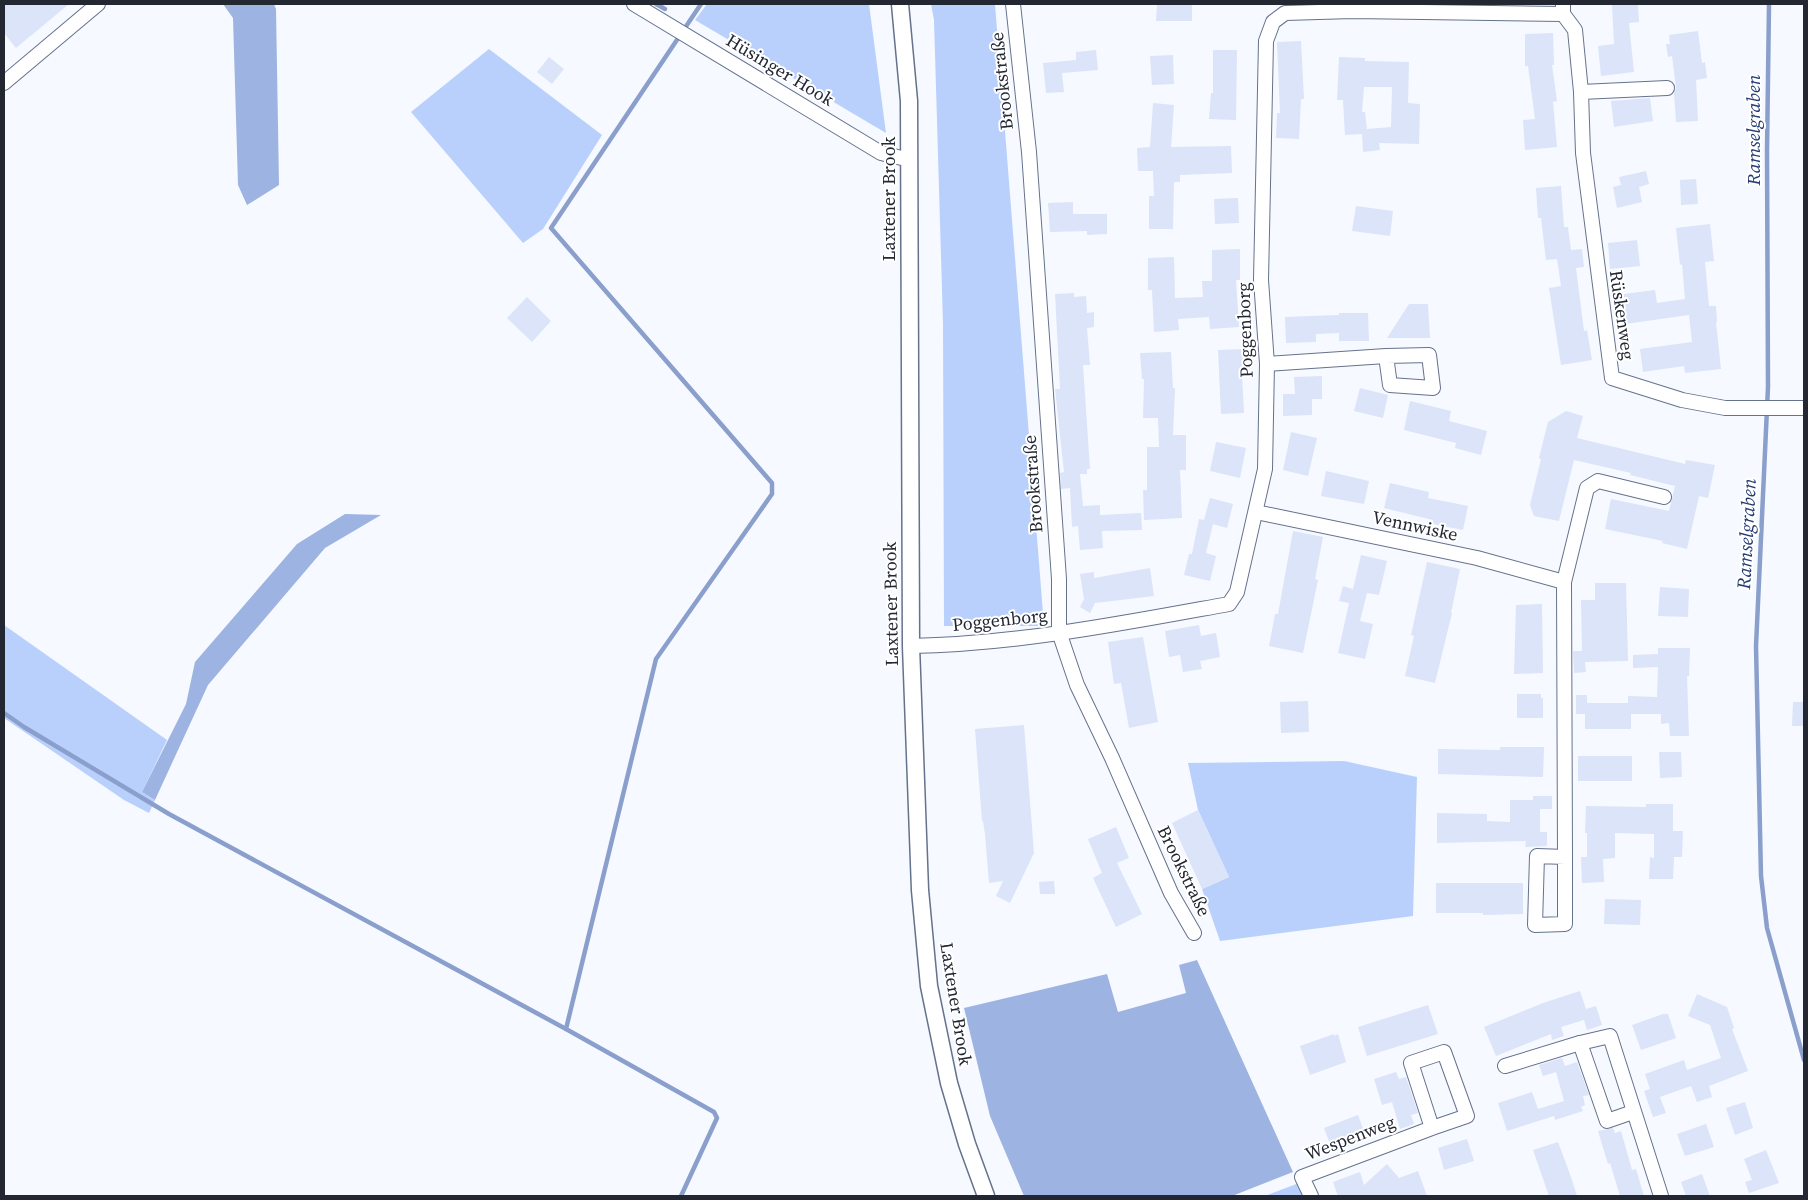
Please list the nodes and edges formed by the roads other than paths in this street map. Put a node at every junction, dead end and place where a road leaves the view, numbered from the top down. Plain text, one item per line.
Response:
1 (98, 4) edge
2 (634, 4) edge
3 (900, 4) edge
4 (1013, 4) edge
5 (1353, 7) edge
6 (1563, 9) edge
7 (4, 82) edge
8 (1667, 88) dead end
9 (1581, 92) junction
10 (910, 160) junction
11 (1386, 356) dead end
12 (1267, 364) junction
13 (1804, 408) edge
14 (1664, 498) dead end
15 (1256, 512) junction
16 (1564, 582) junction
17 (1059, 632) junction
18 (911, 646) junction
19 (1565, 857) junction
20 (1194, 933) dead end
21 (1580, 1043) junction
22 (1506, 1066) dead end
23 (1633, 1112) junction
24 (1432, 1128) junction
25 (986, 1196) edge
26 (1311, 1196) edge
27 (1661, 1196) edge

1 - 7 street
2 - 10 street, Hüsinger Hook
3 - 10 street, Laxtener Brook
4 - 17 street, Brookstraße
5 - 6 street, Poggenborg
5 - 12 street, Poggenborg
6 - 9 street, Rüskenweg
8 - 9 street
9 - 13 street, Rüskenweg
10 - 18 street, Laxtener Brook
11 - 12 street
12 - 15 street, Poggenborg
14 - 16 street
15 - 16 street, Vennwiske
15 - 17 street, Poggenborg
16 - 19 street
17 - 18 street, Poggenborg
17 - 20 street, Brookstraße
18 - 25 street, Laxtener Brook
19 - 19 street
21 - 22 street
21 - 23 street
21 - 23 street
23 - 27 street
24 - 24 street, Wespenweg
24 - 26 street, Wespenweg

